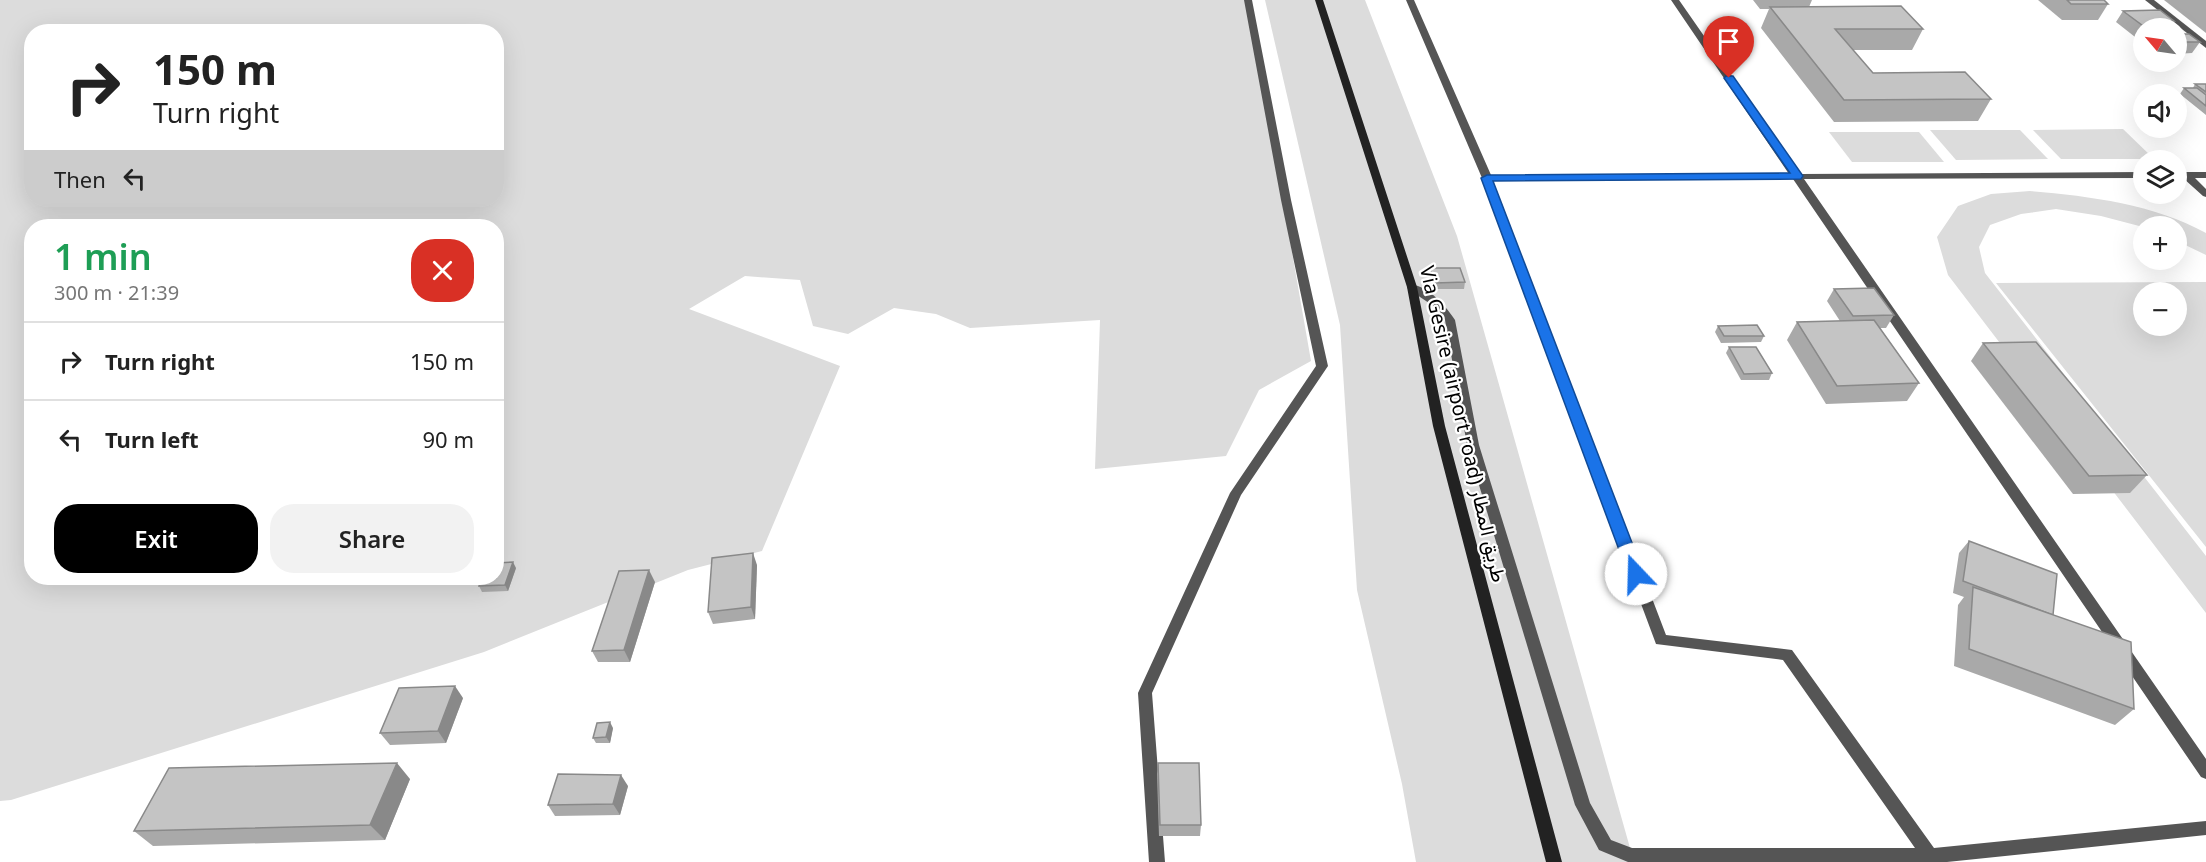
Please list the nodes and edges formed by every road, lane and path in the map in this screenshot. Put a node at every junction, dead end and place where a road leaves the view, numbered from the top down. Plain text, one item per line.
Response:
1 (1248, 0) edge
2 (1319, 0) edge
3 (1410, 0) edge
4 (1675, 0) edge
5 (2149, 0) edge
6 (2206, 45) edge
7 (2133, 175) edge
8 (2187, 175) edge
9 (2206, 175) edge
10 (1797, 176) junction
11 (1487, 178) junction
12 (2187, 180) edge
13 (2206, 194) edge
14 (1412, 287) junction
15 (2206, 772) edge
16 (2206, 828) edge
17 (1932, 859) edge
18 (1157, 862) edge
19 (1554, 862) edge

1 - 18 lane
2 - 14 main road, Via Gesire (airport road) طريق المطار
3 - 11 lane
4 - 10 lane
5 - 6 lane
7 - 10 lane
8 - 9 lane
10 - 11 lane
10 - 15 lane
11 - 17 lane
12 - 13 lane
14 - 17 lane
14 - 19 main road, Via Gesire (airport road) طريق المطار
16 - 17 lane

